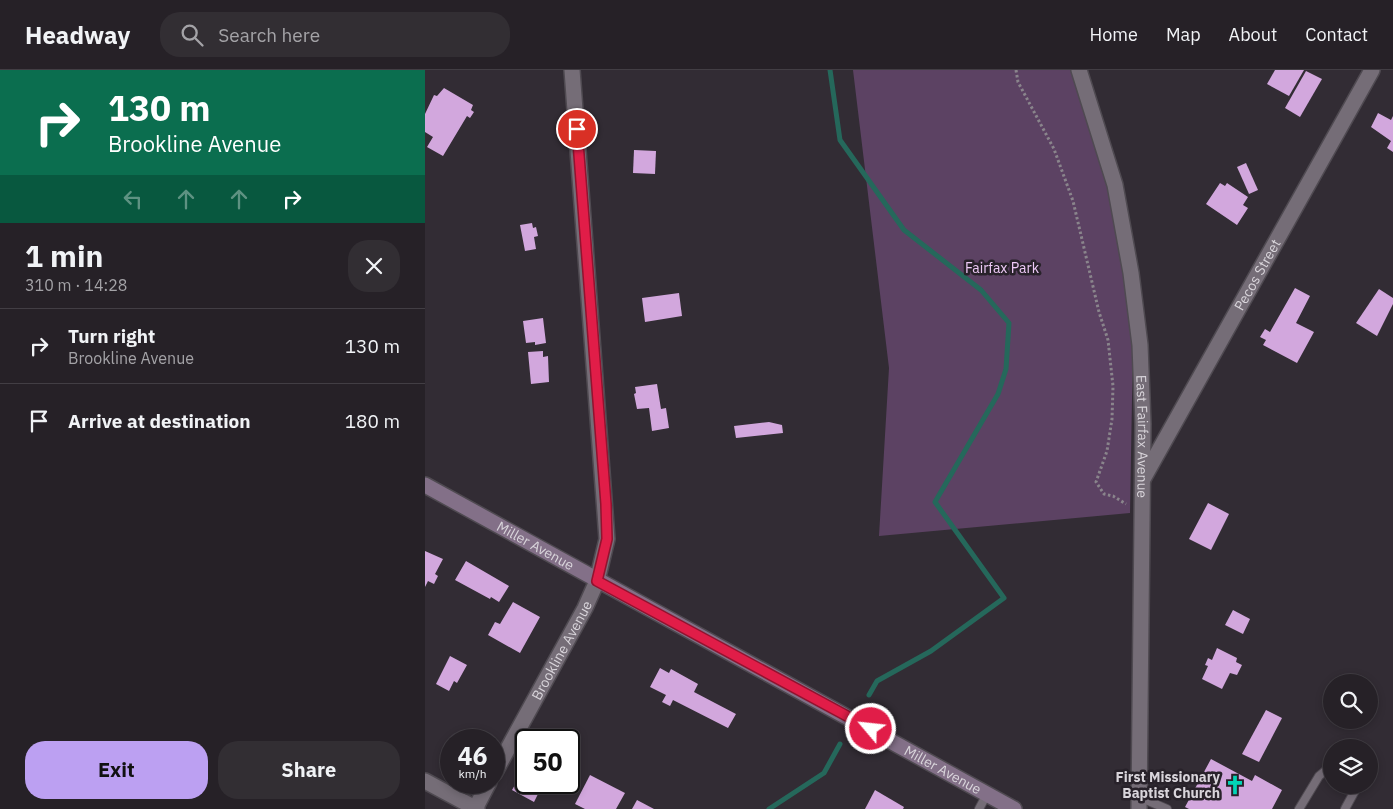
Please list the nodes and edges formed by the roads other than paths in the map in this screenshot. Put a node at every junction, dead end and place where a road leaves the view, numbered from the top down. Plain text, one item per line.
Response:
1 (572, 70) edge
2 (1079, 70) edge
3 (1372, 70) edge
4 (1142, 480) junction
5 (425, 485) edge
6 (597, 581) junction
7 (505, 754) edge
8 (1323, 773) edge
9 (425, 781) edge
10 (483, 794) edge
11 (987, 794) junction
12 (1353, 794) edge
13 (1139, 803) edge
14 (476, 809) edge
15 (979, 809) edge
16 (1014, 809) edge
17 (1167, 809) edge
18 (1299, 809) edge
19 (1345, 809) edge

1 - 6 street, Brookline Avenue
2 - 4 street, East Fairfax Avenue
3 - 4 street, Pecos Street
4 - 13 street, East Fairfax Avenue
5 - 6 main road, Miller Avenue
6 - 7 street, Brookline Avenue
6 - 11 main road, Miller Avenue
8 - 18 lane
9 - 14 street
10 - 14 street
11 - 15 lane
11 - 16 main road, Miller Avenue
12 - 19 lane
13 - 17 lane

